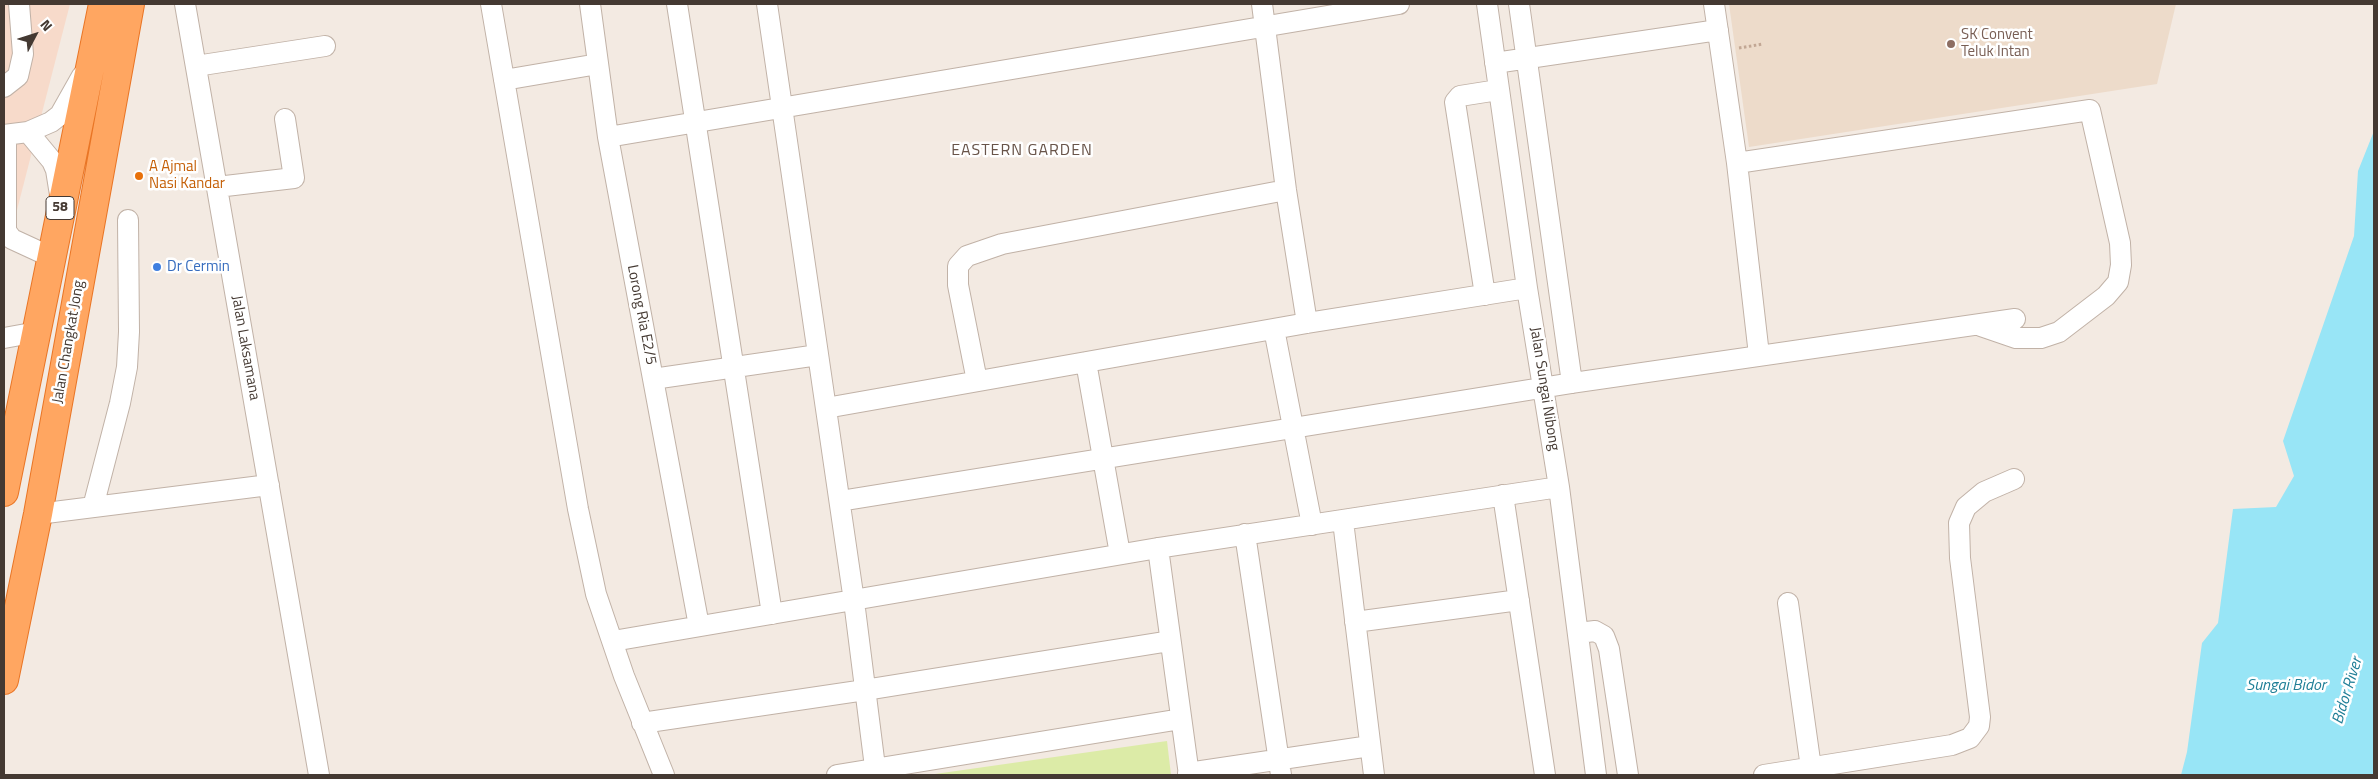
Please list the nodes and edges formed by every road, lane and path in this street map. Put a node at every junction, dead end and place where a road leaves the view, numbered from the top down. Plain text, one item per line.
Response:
1 (20, 4) edge
2 (102, 4) edge
3 (130, 4) edge
4 (185, 4) edge
5 (491, 4) edge
6 (590, 4) edge
7 (677, 4) edge
8 (767, 4) edge
9 (1262, 4) edge
10 (1400, 4) edge
11 (1487, 4) edge
12 (1519, 4) edge
13 (1714, 4) edge
14 (1352, 8) edge
15 (1265, 25) junction
16 (1718, 30) junction
17 (325, 46) dead end
18 (1526, 58) junction
19 (90, 61) junction
20 (1494, 63) junction
21 (598, 64) junction
22 (196, 66) junction
23 (504, 80) junction
24 (4, 87) edge
25 (1498, 90) junction
26 (781, 107) junction
27 (285, 119) dead end
28 (694, 122) junction
29 (28, 132) junction
30 (5, 135) edge
31 (608, 138) junction
32 (1737, 163) junction
33 (217, 187) junction
34 (1286, 190) junction
35 (62, 202) junction
36 (128, 220) dead end
37 (51, 257) junction
38 (1527, 288) junction
39 (1485, 295) junction
40 (2015, 319) dead end
41 (1307, 323) junction
42 (1976, 325) junction
43 (1274, 329) junction
44 (37, 332) junction
45 (71, 336) junction
46 (4, 338) edge
47 (818, 355) junction
48 (1759, 355) junction
49 (1086, 362) junction
50 (733, 367) junction
51 (653, 379) junction
52 (977, 380) junction
53 (1572, 383) junction
54 (1544, 388) junction
55 (826, 408) junction
56 (21, 413) junction
57 (1293, 428) junction
58 (1104, 459) junction
59 (2014, 479) dead end
60 (269, 485) junction
61 (1559, 487) junction
62 (4, 492) edge
63 (1503, 495) junction
64 (840, 501) junction
65 (93, 507) junction
66 (38, 514) junction
67 (1343, 521) junction
68 (1312, 525) junction
69 (1245, 534) junction
70 (1158, 548) junction
71 (1120, 554) junction
72 (1519, 600) junction
73 (854, 601) junction
74 (1788, 604) dead end
75 (772, 614) junction
76 (1355, 622) junction
77 (699, 626) junction
78 (1578, 633) junction
79 (613, 641) junction
80 (1170, 641) junction
81 (4, 680) edge
82 (865, 690) junction
83 (1181, 719) junction
84 (642, 722) junction
85 (1370, 746) junction
86 (1279, 767) edge
87 (876, 772) edge
88 (1812, 772) edge
89 (1188, 774) edge
90 (319, 775) edge
91 (664, 775) edge
92 (836, 775) edge
93 (1374, 775) edge
94 (1545, 775) edge
95 (1596, 775) edge
96 (1628, 775) edge
97 (1764, 775) edge

1 - 24 street
2 - 19 highway, 58
3 - 45 highway, Jalan Changkat Jong / 58
4 - 22 street, Jalan Laksamana
5 - 23 street
6 - 21 street, Lorong Ria E2/5
7 - 28 street
8 - 26 street
9 - 15 street
10 - 14 street
11 - 20 street, Jalan Sungai Nibong
12 - 18 street
13 - 16 street
14 - 15 street
15 - 26 street
15 - 34 street
16 - 18 street
16 - 32 street
17 - 22 street
18 - 20 street
18 - 53 street
19 - 29 street
19 - 35 highway, 58
20 - 25 street, Jalan Sungai Nibong
21 - 23 street
21 - 31 street, Lorong Ria E2/5
22 - 33 street, Jalan Laksamana
23 - 79 street
25 - 38 street, Jalan Sungai Nibong
25 - 39 street
26 - 28 street
26 - 47 street
27 - 33 street
28 - 31 street
28 - 50 street
29 - 30 street
29 - 35 street
30 - 37 street
31 - 51 street, Lorong Ria E2/5
32 - 42 street
32 - 48 street
33 - 60 street, Jalan Laksamana
34 - 41 street
34 - 52 street
35 - 37 highway, 58
36 - 65 street
37 - 44 highway, 58
38 - 39 street
38 - 54 street, Jalan Sungai Nibong
39 - 41 street
40 - 42 street
41 - 43 street
42 - 48 street
43 - 49 street
43 - 57 street
44 - 46 street
44 - 56 highway, 58
45 - 56 highway
45 - 66 highway, Jalan Changkat Jong / 58
47 - 50 street
47 - 55 street
48 - 53 street
49 - 52 street
49 - 58 street
50 - 51 street
50 - 75 street
51 - 77 street, Lorong Ria E2/5
52 - 55 street
53 - 54 street
54 - 57 street
54 - 61 street, Jalan Sungai Nibong
55 - 64 street
56 - 62 highway, 58
57 - 58 street
57 - 68 street
58 - 64 street
58 - 71 street
59 - 88 street
60 - 65 street
60 - 90 street, Jalan Laksamana
61 - 63 street
61 - 78 street, Jalan Sungai Nibong
63 - 67 street
63 - 72 street
64 - 73 street
65 - 66 street
66 - 81 highway, Jalan Changkat Jong / 58
67 - 68 street
67 - 76 street
68 - 69 street
69 - 70 street
69 - 86 street
70 - 71 street
70 - 80 street
71 - 73 street
72 - 76 street
72 - 94 street
73 - 75 street
73 - 82 street
74 - 88 street
75 - 77 street
76 - 85 street
77 - 79 street
78 - 95 street, Jalan Sungai Nibong
78 - 96 street
79 - 84 street
80 - 82 street
80 - 83 street
82 - 84 street
82 - 87 street
83 - 87 street
83 - 89 street
84 - 91 street
85 - 86 street
85 - 93 street
86 - 89 street
87 - 92 street
88 - 97 street

